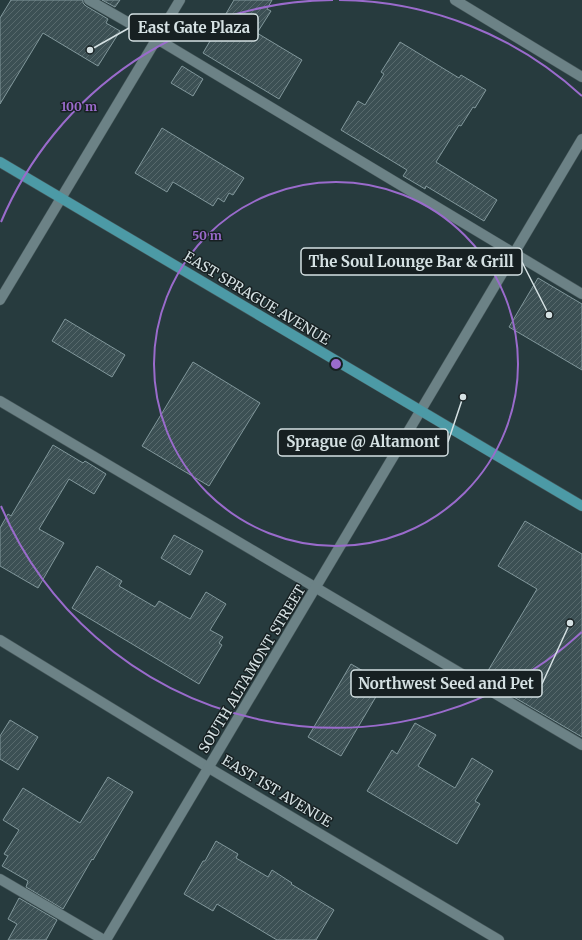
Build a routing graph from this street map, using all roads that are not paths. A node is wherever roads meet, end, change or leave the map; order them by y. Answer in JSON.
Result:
{"nodes":[{"id":1,"x":89,"y":0,"type":"edge"},
{"id":2,"x":180,"y":0,"type":"edge"},
{"id":3,"x":455,"y":0,"type":"edge"},
{"id":4,"x":156,"y":39,"type":"junction"},
{"id":5,"x":582,"y":78,"type":"edge"},
{"id":6,"x":582,"y":138,"type":"edge"},
{"id":7,"x":0,"y":162,"type":"edge"},
{"id":8,"x":61,"y":198,"type":"junction"},
{"id":9,"x":514,"y":254,"type":"junction"},
{"id":10,"x":582,"y":294,"type":"edge"},
{"id":11,"x":0,"y":300,"type":"edge"},
{"id":12,"x":0,"y":401,"type":"edge"},
{"id":13,"x":421,"y":411,"type":"junction"},
{"id":14,"x":582,"y":506,"type":"edge"},
{"id":15,"x":316,"y":588,"type":"junction"},
{"id":16,"x":0,"y":640,"type":"edge"},
{"id":17,"x":582,"y":745,"type":"edge"},
{"id":18,"x":209,"y":768,"type":"junction"},
{"id":19,"x":0,"y":879,"type":"edge"},
{"id":20,"x":105,"y":940,"type":"edge"},
{"id":21,"x":499,"y":940,"type":"edge"}],
"edges":[{"from":1,"to":4,"type":"street"},
{"from":2,"to":4,"type":"street"},
{"from":3,"to":5,"type":"street"},
{"from":4,"to":8,"type":"street"},
{"from":4,"to":9,"type":"street"},
{"from":6,"to":9,"type":"street","name":"SOUTH ALTAMONT STREET"},
{"from":7,"to":8,"type":"main road","name":"EAST SPRAGUE AVENUE"},
{"from":8,"to":11,"type":"street"},
{"from":8,"to":13,"type":"main road","name":"EAST SPRAGUE AVENUE"},
{"from":9,"to":10,"type":"street"},
{"from":9,"to":13,"type":"street","name":"SOUTH ALTAMONT STREET"},
{"from":12,"to":15,"type":"street"},
{"from":13,"to":14,"type":"main road","name":"EAST SPRAGUE AVENUE"},
{"from":13,"to":15,"type":"street","name":"SOUTH ALTAMONT STREET"},
{"from":15,"to":17,"type":"street"},
{"from":15,"to":18,"type":"street","name":"SOUTH ALTAMONT STREET"},
{"from":16,"to":18,"type":"street","name":"EAST 1ST AVENUE"},
{"from":18,"to":20,"type":"street","name":"SOUTH ALTAMONT STREET"},
{"from":18,"to":21,"type":"street","name":"EAST 1ST AVENUE"},
{"from":19,"to":20,"type":"street"}]}
